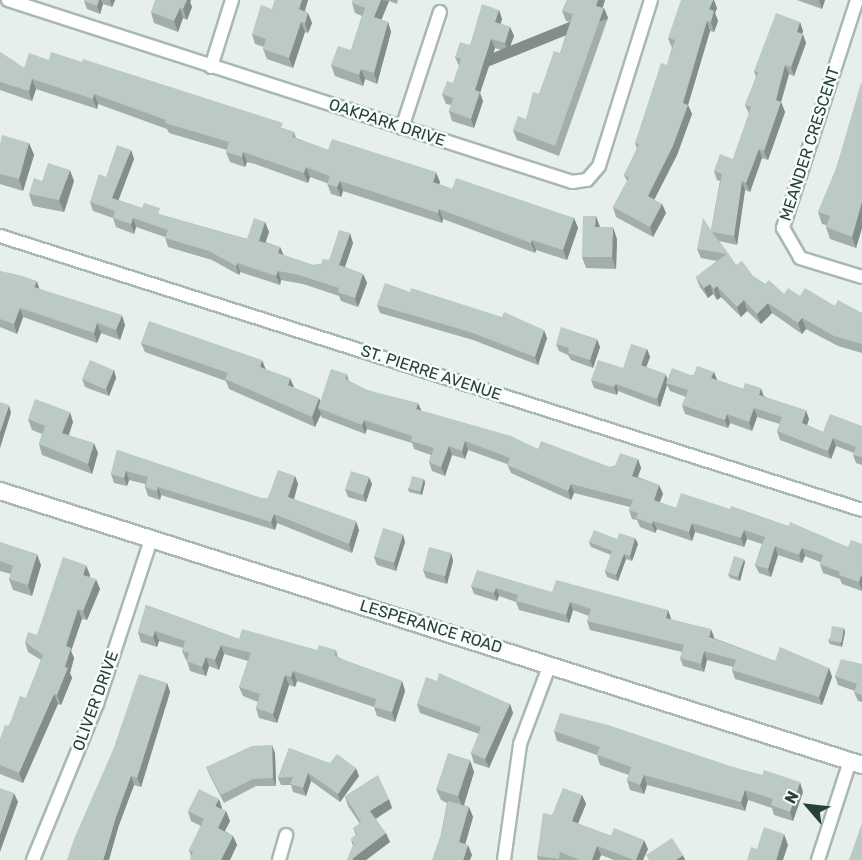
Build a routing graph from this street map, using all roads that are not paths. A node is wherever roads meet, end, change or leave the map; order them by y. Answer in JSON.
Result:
{"nodes":[{"id":1,"x":8,"y":0,"type":"edge"},
{"id":2,"x":232,"y":0,"type":"edge"},
{"id":3,"x":651,"y":0,"type":"edge"},
{"id":4,"x":857,"y":0,"type":"edge"},
{"id":5,"x":440,"y":12,"type":"dead end"},
{"id":6,"x":211,"y":67,"type":"junction"},
{"id":7,"x":402,"y":128,"type":"junction"},
{"id":8,"x":0,"y":236,"type":"edge"},
{"id":9,"x":862,"y":277,"type":"edge"},
{"id":10,"x":0,"y":491,"type":"edge"},
{"id":11,"x":862,"y":510,"type":"edge"},
{"id":12,"x":151,"y":540,"type":"junction"},
{"id":13,"x":550,"y":664,"type":"junction"},
{"id":14,"x":856,"y":763,"type":"edge"},
{"id":15,"x":286,"y":835,"type":"dead end"},
{"id":16,"x":33,"y":860,"type":"edge"},
{"id":17,"x":279,"y":860,"type":"edge"},
{"id":18,"x":504,"y":860,"type":"edge"},
{"id":19,"x":818,"y":860,"type":"edge"}],
"edges":[{"from":1,"to":6,"type":"street","name":"OAKPARK DRIVE"},
{"from":2,"to":6,"type":"street"},
{"from":3,"to":7,"type":"street","name":"OAKPARK DRIVE"},
{"from":4,"to":9,"type":"street","name":"MEANDER CRESCENT"},
{"from":5,"to":7,"type":"street"},
{"from":6,"to":7,"type":"street","name":"OAKPARK DRIVE"},
{"from":8,"to":11,"type":"street","name":"ST. PIERRE AVENUE"},
{"from":10,"to":12,"type":"main road","name":"LESPERANCE ROAD"},
{"from":12,"to":13,"type":"main road","name":"LESPERANCE ROAD"},
{"from":12,"to":16,"type":"street","name":"OLIVER DRIVE"},
{"from":13,"to":14,"type":"main road","name":"LESPERANCE ROAD"},
{"from":13,"to":18,"type":"street"},
{"from":14,"to":19,"type":"street"},
{"from":15,"to":17,"type":"street"}]}
